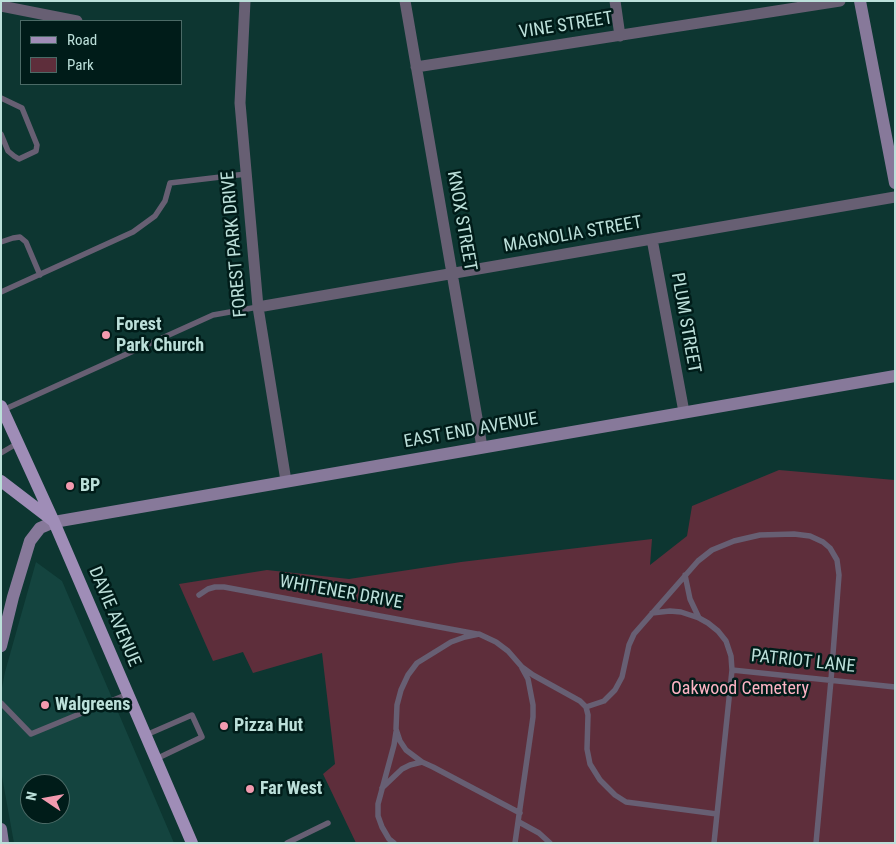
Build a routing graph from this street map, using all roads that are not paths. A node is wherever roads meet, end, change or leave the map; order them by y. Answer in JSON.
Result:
{"nodes":[{"id":1,"x":245,"y":1,"type":"edge"},
{"id":2,"x":405,"y":1,"type":"edge"},
{"id":3,"x":615,"y":1,"type":"edge"},
{"id":4,"x":840,"y":1,"type":"edge"},
{"id":5,"x":860,"y":1,"type":"edge"},
{"id":6,"x":1,"y":6,"type":"edge"},
{"id":7,"x":72,"y":20,"type":"edge"},
{"id":8,"x":620,"y":36,"type":"junction"},
{"id":9,"x":416,"y":68,"type":"junction"},
{"id":10,"x":1,"y":98,"type":"edge"},
{"id":11,"x":1,"y":134,"type":"edge"},
{"id":12,"x":246,"y":174,"type":"junction"},
{"id":13,"x":895,"y":183,"type":"edge"},
{"id":14,"x":895,"y":197,"type":"edge"},
{"id":15,"x":652,"y":239,"type":"junction"},
{"id":16,"x":1,"y":242,"type":"edge"},
{"id":17,"x":452,"y":273,"type":"junction"},
{"id":18,"x":40,"y":275,"type":"junction"},
{"id":19,"x":1,"y":292,"type":"edge"},
{"id":20,"x":258,"y":306,"type":"junction"},
{"id":21,"x":895,"y":376,"type":"edge"},
{"id":22,"x":684,"y":412,"type":"junction"},
{"id":23,"x":4,"y":416,"type":"edge"},
{"id":24,"x":18,"y":443,"type":"junction"},
{"id":25,"x":482,"y":447,"type":"junction"},
{"id":26,"x":1,"y":453,"type":"edge"},
{"id":27,"x":1,"y":481,"type":"edge"},
{"id":28,"x":286,"y":481,"type":"junction"},
{"id":29,"x":54,"y":522,"type":"junction"},
{"id":30,"x":685,"y":575,"type":"junction"},
{"id":31,"x":199,"y":594,"type":"dead end"},
{"id":32,"x":652,"y":613,"type":"junction"},
{"id":33,"x":699,"y":618,"type":"junction"},
{"id":34,"x":479,"y":634,"type":"junction"},
{"id":35,"x":1,"y":646,"type":"edge"},
{"id":36,"x":522,"y":667,"type":"junction"},
{"id":37,"x":732,"y":670,"type":"junction"},
{"id":38,"x":831,"y":680,"type":"junction"},
{"id":39,"x":895,"y":687,"type":"edge"},
{"id":40,"x":128,"y":694,"type":"junction"},
{"id":41,"x":1,"y":703,"type":"edge"},
{"id":42,"x":586,"y":707,"type":"junction"},
{"id":43,"x":396,"y":729,"type":"junction"},
{"id":44,"x":146,"y":735,"type":"junction"},
{"id":45,"x":156,"y":759,"type":"junction"},
{"id":46,"x":422,"y":762,"type":"junction"},
{"id":47,"x":382,"y":788,"type":"junction"},
{"id":48,"x":520,"y":813,"type":"junction"},
{"id":49,"x":717,"y":814,"type":"junction"},
{"id":50,"x":519,"y":822,"type":"junction"},
{"id":51,"x":328,"y":823,"type":"dead end"},
{"id":52,"x":1,"y":829,"type":"edge"},
{"id":53,"x":4,"y":843,"type":"edge"},
{"id":54,"x":192,"y":843,"type":"edge"},
{"id":55,"x":288,"y":843,"type":"edge"},
{"id":56,"x":394,"y":843,"type":"edge"},
{"id":57,"x":516,"y":843,"type":"edge"},
{"id":58,"x":550,"y":843,"type":"edge"},
{"id":59,"x":714,"y":843,"type":"edge"},
{"id":60,"x":816,"y":843,"type":"edge"}],
"edges":[{"from":1,"to":12,"type":"street","name":"FOREST PARK DRIVE"},
{"from":2,"to":9,"type":"street","name":"KNOX STREET"},
{"from":3,"to":8,"type":"street"},
{"from":4,"to":8,"type":"street","name":"VINE STREET"},
{"from":5,"to":13,"type":"street"},
{"from":6,"to":7,"type":"street"},
{"from":8,"to":9,"type":"street","name":"VINE STREET"},
{"from":9,"to":17,"type":"street","name":"KNOX STREET"},
{"from":10,"to":11,"type":"lane"},
{"from":12,"to":18,"type":"lane"},
{"from":12,"to":20,"type":"street","name":"FOREST PARK DRIVE"},
{"from":14,"to":15,"type":"street","name":"MAGNOLIA STREET"},
{"from":15,"to":17,"type":"street","name":"MAGNOLIA STREET"},
{"from":15,"to":22,"type":"street","name":"PLUM STREET"},
{"from":16,"to":18,"type":"lane"},
{"from":17,"to":20,"type":"street","name":"MAGNOLIA STREET"},
{"from":17,"to":25,"type":"street","name":"KNOX STREET"},
{"from":18,"to":19,"type":"lane"},
{"from":20,"to":23,"type":"lane"},
{"from":20,"to":28,"type":"street","name":"FOREST PARK DRIVE"},
{"from":21,"to":22,"type":"street","name":"EAST END AVENUE"},
{"from":22,"to":25,"type":"street","name":"EAST END AVENUE"},
{"from":23,"to":24,"type":"main road","name":"DAVIE AVENUE"},
{"from":24,"to":26,"type":"lane"},
{"from":24,"to":29,"type":"main road","name":"DAVIE AVENUE"},
{"from":25,"to":28,"type":"street","name":"EAST END AVENUE"},
{"from":27,"to":29,"type":"main road"},
{"from":28,"to":29,"type":"street","name":"EAST END AVENUE"},
{"from":29,"to":35,"type":"street"},
{"from":29,"to":40,"type":"main road","name":"DAVIE AVENUE"},
{"from":30,"to":32,"type":"lane"},
{"from":30,"to":33,"type":"lane"},
{"from":30,"to":38,"type":"lane"},
{"from":31,"to":34,"type":"lane","name":"WHITENER DRIVE"},
{"from":32,"to":33,"type":"lane","name":"PATRIOT LANE"},
{"from":32,"to":42,"type":"lane"},
{"from":33,"to":37,"type":"lane","name":"PATRIOT LANE"},
{"from":34,"to":36,"type":"lane","name":"WHITENER DRIVE"},
{"from":34,"to":43,"type":"lane"},
{"from":36,"to":42,"type":"lane"},
{"from":36,"to":48,"type":"lane"},
{"from":37,"to":38,"type":"lane","name":"PATRIOT LANE"},
{"from":37,"to":49,"type":"lane"},
{"from":38,"to":39,"type":"lane","name":"PATRIOT LANE"},
{"from":38,"to":60,"type":"lane"},
{"from":40,"to":41,"type":"lane"},
{"from":40,"to":44,"type":"main road","name":"DAVIE AVENUE"},
{"from":42,"to":49,"type":"lane"},
{"from":43,"to":46,"type":"lane"},
{"from":43,"to":47,"type":"lane"},
{"from":44,"to":45,"type":"main road","name":"DAVIE AVENUE"},
{"from":44,"to":45,"type":"lane"},
{"from":45,"to":54,"type":"main road","name":"DAVIE AVENUE"},
{"from":46,"to":47,"type":"lane"},
{"from":46,"to":48,"type":"lane"},
{"from":47,"to":56,"type":"lane"},
{"from":48,"to":50,"type":"lane"},
{"from":49,"to":59,"type":"lane"},
{"from":50,"to":57,"type":"lane"},
{"from":50,"to":58,"type":"lane"},
{"from":51,"to":55,"type":"lane"},
{"from":52,"to":53,"type":"street"}]}
